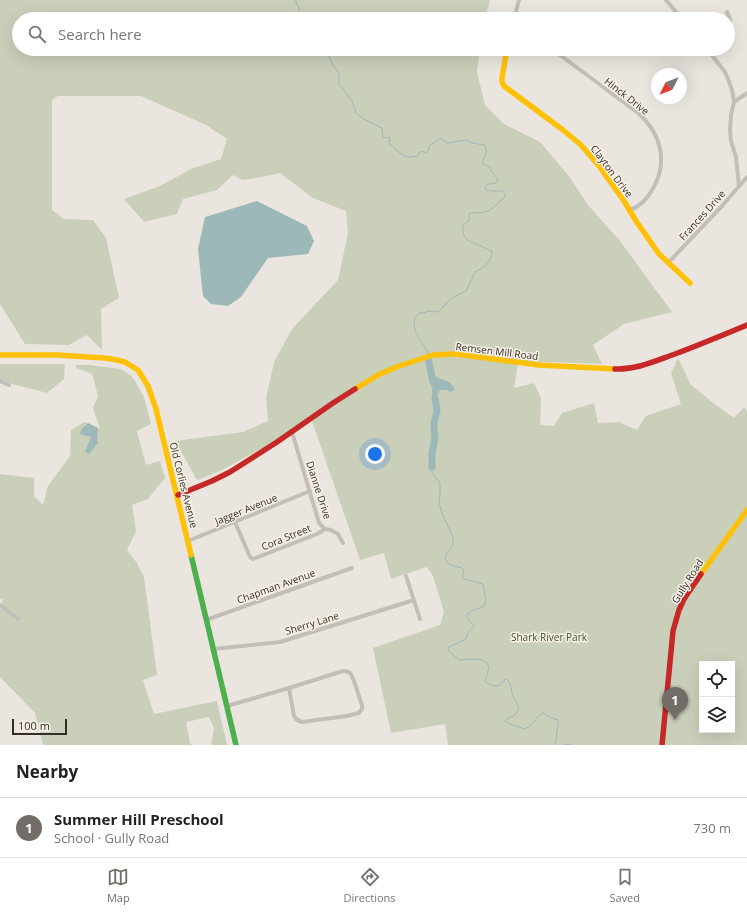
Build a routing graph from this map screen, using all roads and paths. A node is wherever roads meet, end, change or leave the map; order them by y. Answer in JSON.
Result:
{"nodes":[{"id":1,"x":519,"y":0,"type":"edge"},
{"id":2,"x":666,"y":0,"type":"edge"},
{"id":3,"x":516,"y":12,"type":"edge"},
{"id":4,"x":676,"y":12,"type":"edge"},
{"id":5,"x":506,"y":56,"type":"edge"},
{"id":6,"x":561,"y":56,"type":"edge"},
{"id":7,"x":713,"y":56,"type":"edge"},
{"id":8,"x":747,"y":94,"type":"edge"},
{"id":9,"x":734,"y":102,"type":"junction"},
{"id":10,"x":747,"y":177,"type":"edge"},
{"id":11,"x":743,"y":182,"type":"junction"},
{"id":12,"x":747,"y":185,"type":"edge"},
{"id":13,"x":739,"y":186,"type":"junction"},
{"id":14,"x":630,"y":210,"type":"junction"},
{"id":15,"x":668,"y":263,"type":"junction"},
{"id":16,"x":690,"y":283,"type":"dead end"},
{"id":17,"x":747,"y":325,"type":"edge"},
{"id":18,"x":0,"y":355,"type":"edge"},
{"id":19,"x":0,"y":381,"type":"edge"},
{"id":20,"x":9,"y":385,"type":"dead end"},
{"id":21,"x":292,"y":432,"type":"junction"},
{"id":22,"x":310,"y":491,"type":"junction"},
{"id":23,"x":178,"y":495,"type":"junction"},
{"id":24,"x":747,"y":510,"type":"edge"},
{"id":25,"x":235,"y":522,"type":"junction"},
{"id":26,"x":325,"y":529,"type":"junction"},
{"id":27,"x":188,"y":541,"type":"junction"},
{"id":28,"x":343,"y":543,"type":"dead end"},
{"id":29,"x":352,"y":568,"type":"dead end"},
{"id":30,"x":406,"y":576,"type":"dead end"},
{"id":31,"x":414,"y":600,"type":"junction"},
{"id":32,"x":0,"y":605,"type":"edge"},
{"id":33,"x":18,"y":618,"type":"dead end"},
{"id":34,"x":420,"y":619,"type":"dead end"},
{"id":35,"x":206,"y":620,"type":"junction"},
{"id":36,"x":213,"y":649,"type":"junction"},
{"id":37,"x":289,"y":688,"type":"junction"},
{"id":38,"x":227,"y":706,"type":"junction"},
{"id":39,"x":236,"y":745,"type":"edge"},
{"id":40,"x":662,"y":745,"type":"edge"}],
"edges":[{"from":1,"to":3,"type":"street"},
{"from":2,"to":4,"type":"street"},
{"from":5,"to":14,"type":"street","name":"Clayton Drive"},
{"from":6,"to":14,"type":"street","name":"Hinck Drive"},
{"from":7,"to":9,"type":"street"},
{"from":8,"to":9,"type":"street"},
{"from":9,"to":13,"type":"street"},
{"from":10,"to":11,"type":"street","name":"Frances Drive"},
{"from":11,"to":12,"type":"street"},
{"from":11,"to":13,"type":"street","name":"Frances Drive"},
{"from":13,"to":15,"type":"street","name":"Frances Drive"},
{"from":14,"to":15,"type":"street","name":"Clayton Drive"},
{"from":15,"to":16,"type":"street","name":"Clayton Drive"},
{"from":17,"to":21,"type":"street","name":"Remsen Mill Road"},
{"from":18,"to":23,"type":"street","name":"Old Corlies Avenue"},
{"from":19,"to":20,"type":"street"},
{"from":21,"to":22,"type":"street","name":"Dianne Drive"},
{"from":21,"to":23,"type":"street","name":"Remsen Mill Road"},
{"from":22,"to":25,"type":"street","name":"Jagger Avenue"},
{"from":22,"to":26,"type":"street","name":"Dianne Drive"},
{"from":23,"to":27,"type":"street","name":"Old Corlies Avenue"},
{"from":24,"to":40,"type":"street","name":"Gully Road"},
{"from":25,"to":26,"type":"street","name":"Cora Street"},
{"from":25,"to":27,"type":"street","name":"Jagger Avenue"},
{"from":26,"to":28,"type":"street","name":"Dianne Drive"},
{"from":27,"to":35,"type":"street","name":"Old Corlies Avenue"},
{"from":29,"to":35,"type":"street","name":"Chapman Avenue"},
{"from":30,"to":31,"type":"street"},
{"from":31,"to":34,"type":"street"},
{"from":31,"to":36,"type":"street","name":"Sherry Lane"},
{"from":32,"to":33,"type":"street"},
{"from":35,"to":36,"type":"street","name":"Old Corlies Avenue"},
{"from":36,"to":38,"type":"street","name":"Old Corlies Avenue"},
{"from":37,"to":37,"type":"street"},
{"from":37,"to":38,"type":"street"},
{"from":38,"to":39,"type":"street","name":"Old Corlies Avenue"}]}
